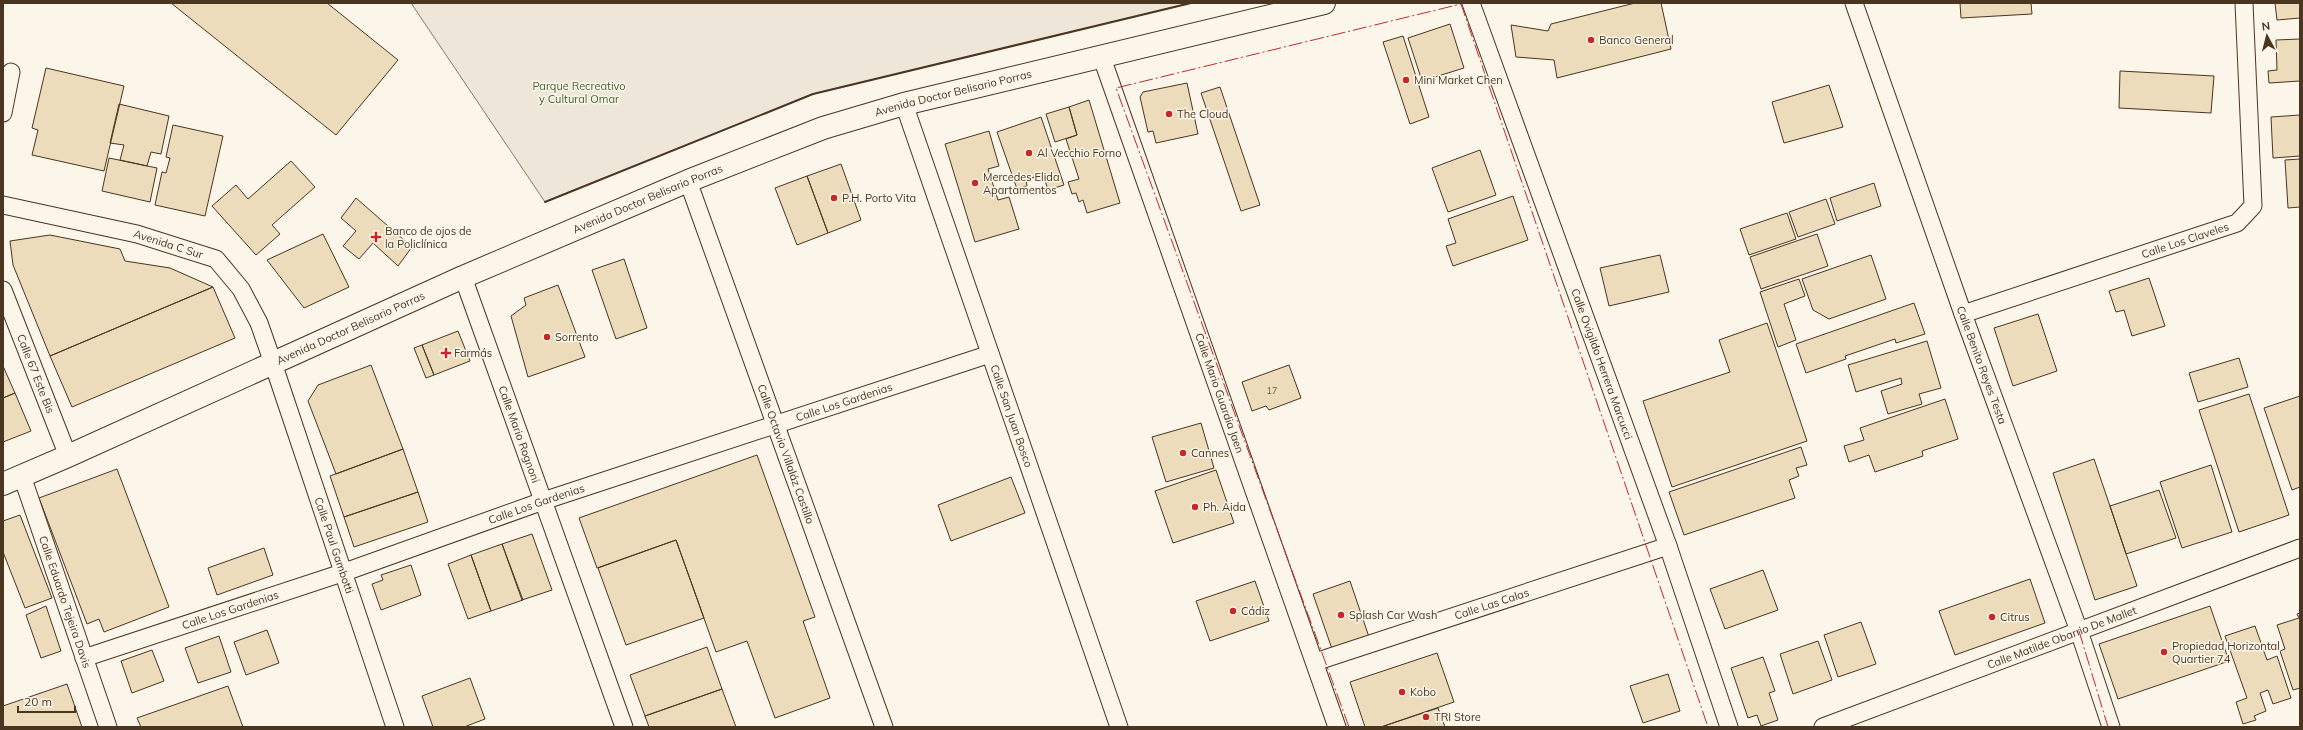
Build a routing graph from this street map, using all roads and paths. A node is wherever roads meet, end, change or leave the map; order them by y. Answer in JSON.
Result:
{"nodes":[{"id":1,"x":1324,"y":3,"type":"edge"},
{"id":2,"x":1471,"y":3,"type":"edge"},
{"id":3,"x":1854,"y":3,"type":"edge"},
{"id":4,"x":2244,"y":3,"type":"edge"},
{"id":5,"x":1102,"y":58,"type":"junction"},
{"id":6,"x":11,"y":72,"type":"dead end"},
{"id":7,"x":904,"y":104,"type":"junction"},
{"id":8,"x":3,"y":113,"type":"edge"},
{"id":9,"x":688,"y":181,"type":"junction"},
{"id":10,"x":3,"y":205,"type":"edge"},
{"id":11,"x":3,"y":216,"type":"edge"},
{"id":12,"x":73,"y":220,"type":"junction"},
{"id":13,"x":463,"y":277,"type":"junction"},
{"id":14,"x":3,"y":290,"type":"edge"},
{"id":15,"x":1963,"y":314,"type":"junction"},
{"id":16,"x":10,"y":329,"type":"edge"},
{"id":17,"x":990,"y":354,"type":"junction"},
{"id":18,"x":273,"y":363,"type":"junction"},
{"id":19,"x":776,"y":423,"type":"junction"},
{"id":20,"x":68,"y":456,"type":"junction"},
{"id":21,"x":12,"y":480,"type":"edge"},
{"id":22,"x":543,"y":500,"type":"junction"},
{"id":23,"x":1668,"y":546,"type":"junction"},
{"id":24,"x":2300,"y":548,"type":"edge"},
{"id":25,"x":342,"y":573,"type":"junction"},
{"id":26,"x":2079,"y":631,"type":"junction"},
{"id":27,"x":84,"y":658,"type":"junction"},
{"id":28,"x":1315,"y":662,"type":"junction"},
{"id":29,"x":108,"y":727,"type":"edge"},
{"id":30,"x":395,"y":727,"type":"edge"},
{"id":31,"x":624,"y":727,"type":"edge"},
{"id":32,"x":884,"y":727,"type":"edge"},
{"id":33,"x":1119,"y":727,"type":"edge"},
{"id":34,"x":1337,"y":727,"type":"edge"},
{"id":35,"x":1729,"y":727,"type":"edge"},
{"id":36,"x":1823,"y":727,"type":"edge"},
{"id":37,"x":2111,"y":727,"type":"edge"}],
"edges":[{"from":1,"to":5,"type":"street","name":"Avenida Doctor Belisario Porras"},
{"from":2,"to":23,"type":"street","name":"Calle Ovigildo Herrera Marcucci"},
{"from":3,"to":15,"type":"street","name":"Calle Benito Reyes Testa"},
{"from":4,"to":15,"type":"street","name":"Calle Los Claveles"},
{"from":5,"to":7,"type":"street","name":"Avenida Doctor Belisario Porras"},
{"from":5,"to":28,"type":"street","name":"Calle Mario Guardia Jaen"},
{"from":6,"to":8,"type":"street"},
{"from":7,"to":9,"type":"street","name":"Avenida Doctor Belisario Porras"},
{"from":7,"to":17,"type":"street","name":"Calle San Juan Bosco"},
{"from":9,"to":13,"type":"street","name":"Avenida Doctor Belisario Porras"},
{"from":9,"to":19,"type":"street","name":"Calle Octavio Villaláz Castillo"},
{"from":10,"to":12,"type":"street","name":"Avenida C Sur"},
{"from":11,"to":12,"type":"street"},
{"from":12,"to":18,"type":"street","name":"Avenida C Sur"},
{"from":13,"to":18,"type":"street","name":"Avenida Doctor Belisario Porras"},
{"from":13,"to":22,"type":"street","name":"Calle Mario Rognoni"},
{"from":14,"to":16,"type":"street","name":"Calle 67 Este Bis"},
{"from":15,"to":26,"type":"street","name":"Calle Benito Reyes Testa"},
{"from":16,"to":20,"type":"street","name":"Calle 67 Este Bis"},
{"from":17,"to":19,"type":"street","name":"Calle Los Gardenias"},
{"from":17,"to":33,"type":"street","name":"Calle San Juan Bosco"},
{"from":18,"to":20,"type":"street","name":"Avenida Doctor Belisario Porras"},
{"from":18,"to":25,"type":"street","name":"Calle Paul Gambotti"},
{"from":19,"to":22,"type":"street","name":"Calle Los Gardenias"},
{"from":19,"to":32,"type":"street","name":"Calle Octavio Villaláz Castillo"},
{"from":20,"to":21,"type":"street","name":"Avenida Doctor Belisario Porras"},
{"from":21,"to":27,"type":"street","name":"Calle Eduardo Tejeira Davis"},
{"from":22,"to":25,"type":"street","name":"Calle Los Gardenias"},
{"from":22,"to":31,"type":"street","name":"Calle Mario Rognoni"},
{"from":23,"to":28,"type":"street","name":"Calle Las Calas"},
{"from":23,"to":35,"type":"street","name":"Calle Ovigildo Herrera Marcucci"},
{"from":24,"to":26,"type":"street","name":"Calle Matilde Obarrio De Mallet"},
{"from":25,"to":27,"type":"street","name":"Calle Los Gardenias"},
{"from":25,"to":30,"type":"street","name":"Calle Paul Gambotti"},
{"from":26,"to":36,"type":"street","name":"Calle Matilde Obarrio De Mallet"},
{"from":26,"to":37,"type":"street","name":"Calle Benito Reyes Testa"},
{"from":27,"to":29,"type":"street","name":"Calle Eduardo Tejeira Davis"},
{"from":28,"to":34,"type":"street","name":"Calle Mario Guardia Jaen"}]}
